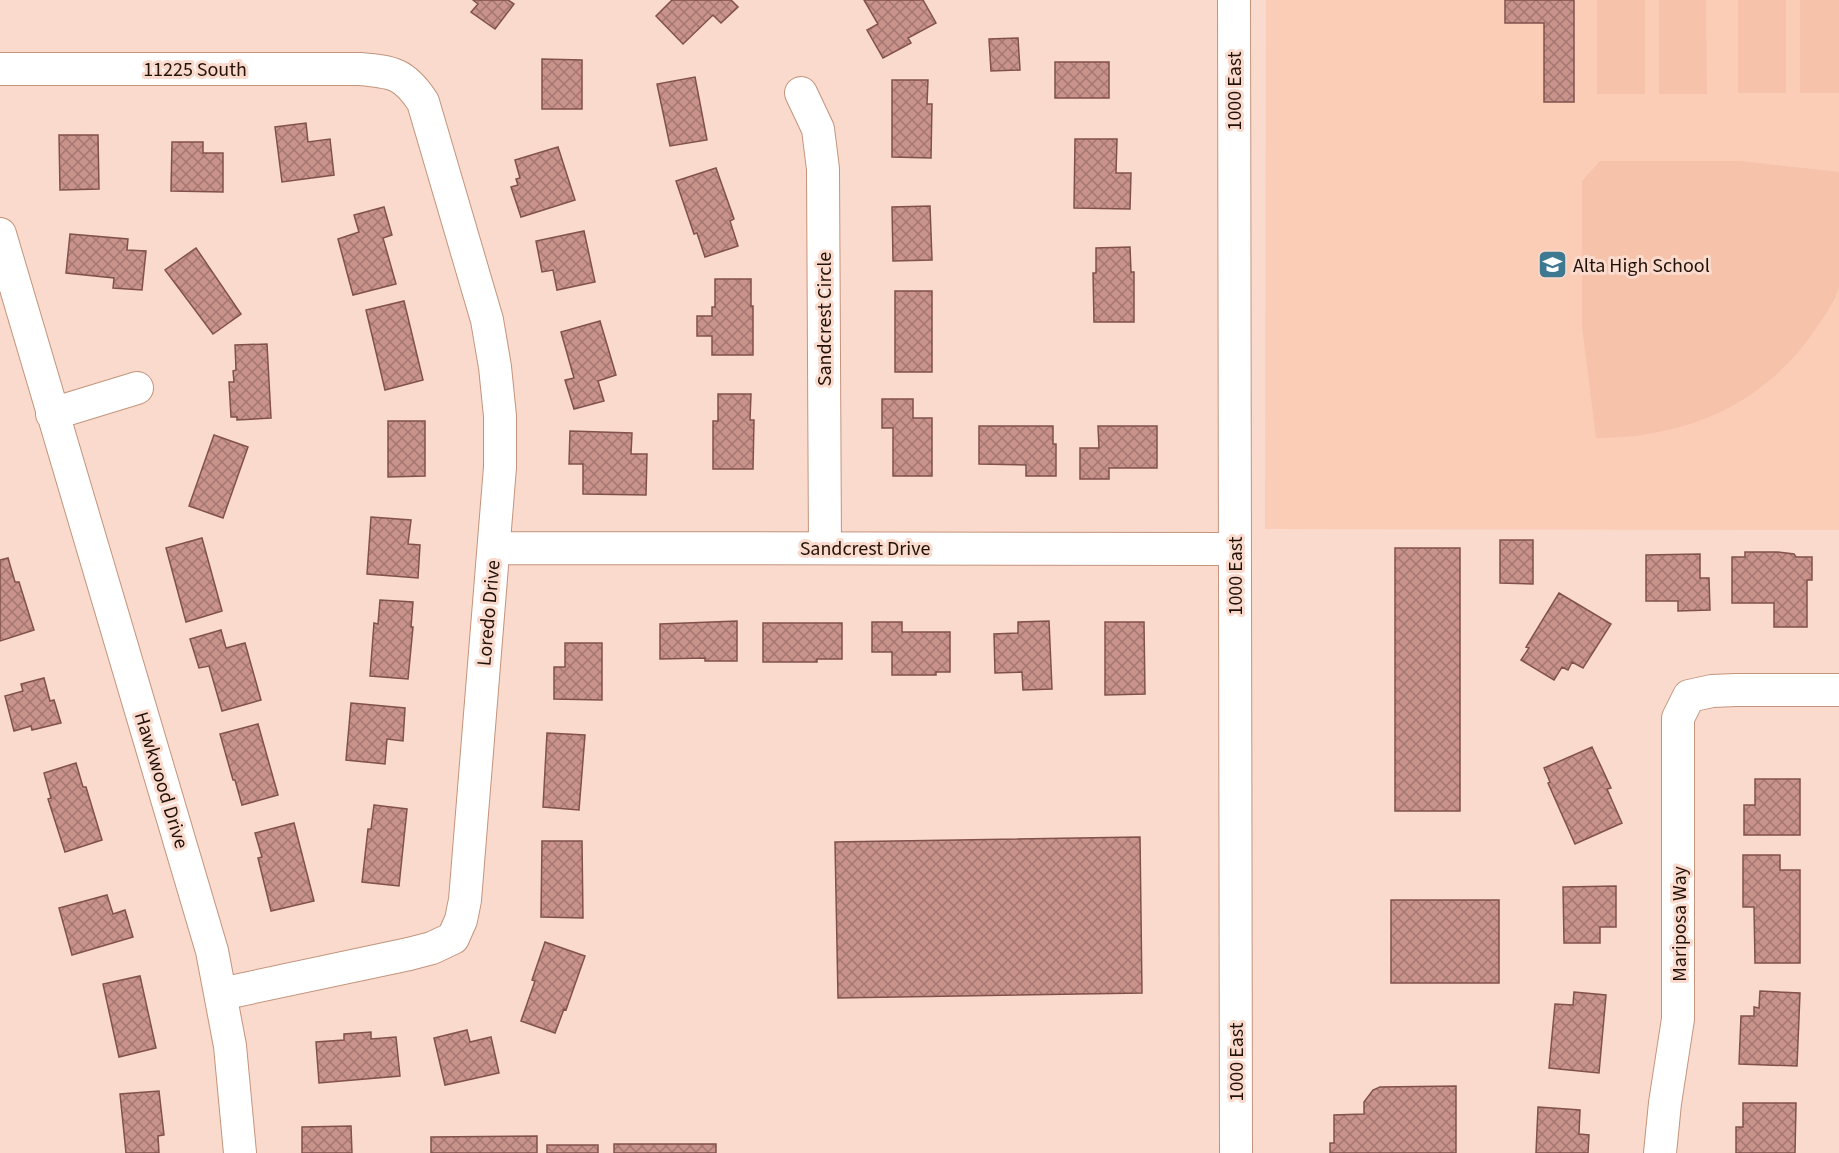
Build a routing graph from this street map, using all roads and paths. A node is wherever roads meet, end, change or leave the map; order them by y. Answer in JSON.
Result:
{"nodes":[{"id":1,"x":1234,"y":0,"type":"edge"},
{"id":2,"x":0,"y":69,"type":"edge"},
{"id":3,"x":390,"y":72,"type":"joint"},
{"id":4,"x":801,"y":93,"type":"dead end"},
{"id":5,"x":0,"y":234,"type":"edge"},
{"id":6,"x":137,"y":388,"type":"dead end"},
{"id":7,"x":52,"y":414,"type":"junction"},
{"id":8,"x":494,"y":548,"type":"junction"},
{"id":9,"x":825,"y":548,"type":"junction"},
{"id":10,"x":1235,"y":549,"type":"junction"},
{"id":11,"x":1839,"y":690,"type":"edge"},
{"id":12,"x":221,"y":994,"type":"junction"},
{"id":13,"x":240,"y":1153,"type":"edge"},
{"id":14,"x":1236,"y":1153,"type":"edge"},
{"id":15,"x":1660,"y":1153,"type":"edge"}],
"edges":[{"from":1,"to":10,"type":"street","name":"1000 East"},
{"from":2,"to":3,"type":"street","name":"11225 South"},
{"from":3,"to":8,"type":"street","name":"Loredo Drive"},
{"from":4,"to":9,"type":"street","name":"Sandcrest Circle"},
{"from":5,"to":7,"type":"street","name":"Hawkwood Drive"},
{"from":6,"to":7,"type":"street"},
{"from":7,"to":12,"type":"street","name":"Hawkwood Drive"},
{"from":8,"to":9,"type":"street","name":"Sandcrest Drive"},
{"from":8,"to":12,"type":"street","name":"Loredo Drive"},
{"from":9,"to":10,"type":"street","name":"Sandcrest Drive"},
{"from":10,"to":14,"type":"street","name":"1000 East"},
{"from":11,"to":15,"type":"street","name":"Mariposa Way"},
{"from":12,"to":13,"type":"street","name":"Hawkwood Drive"}]}
